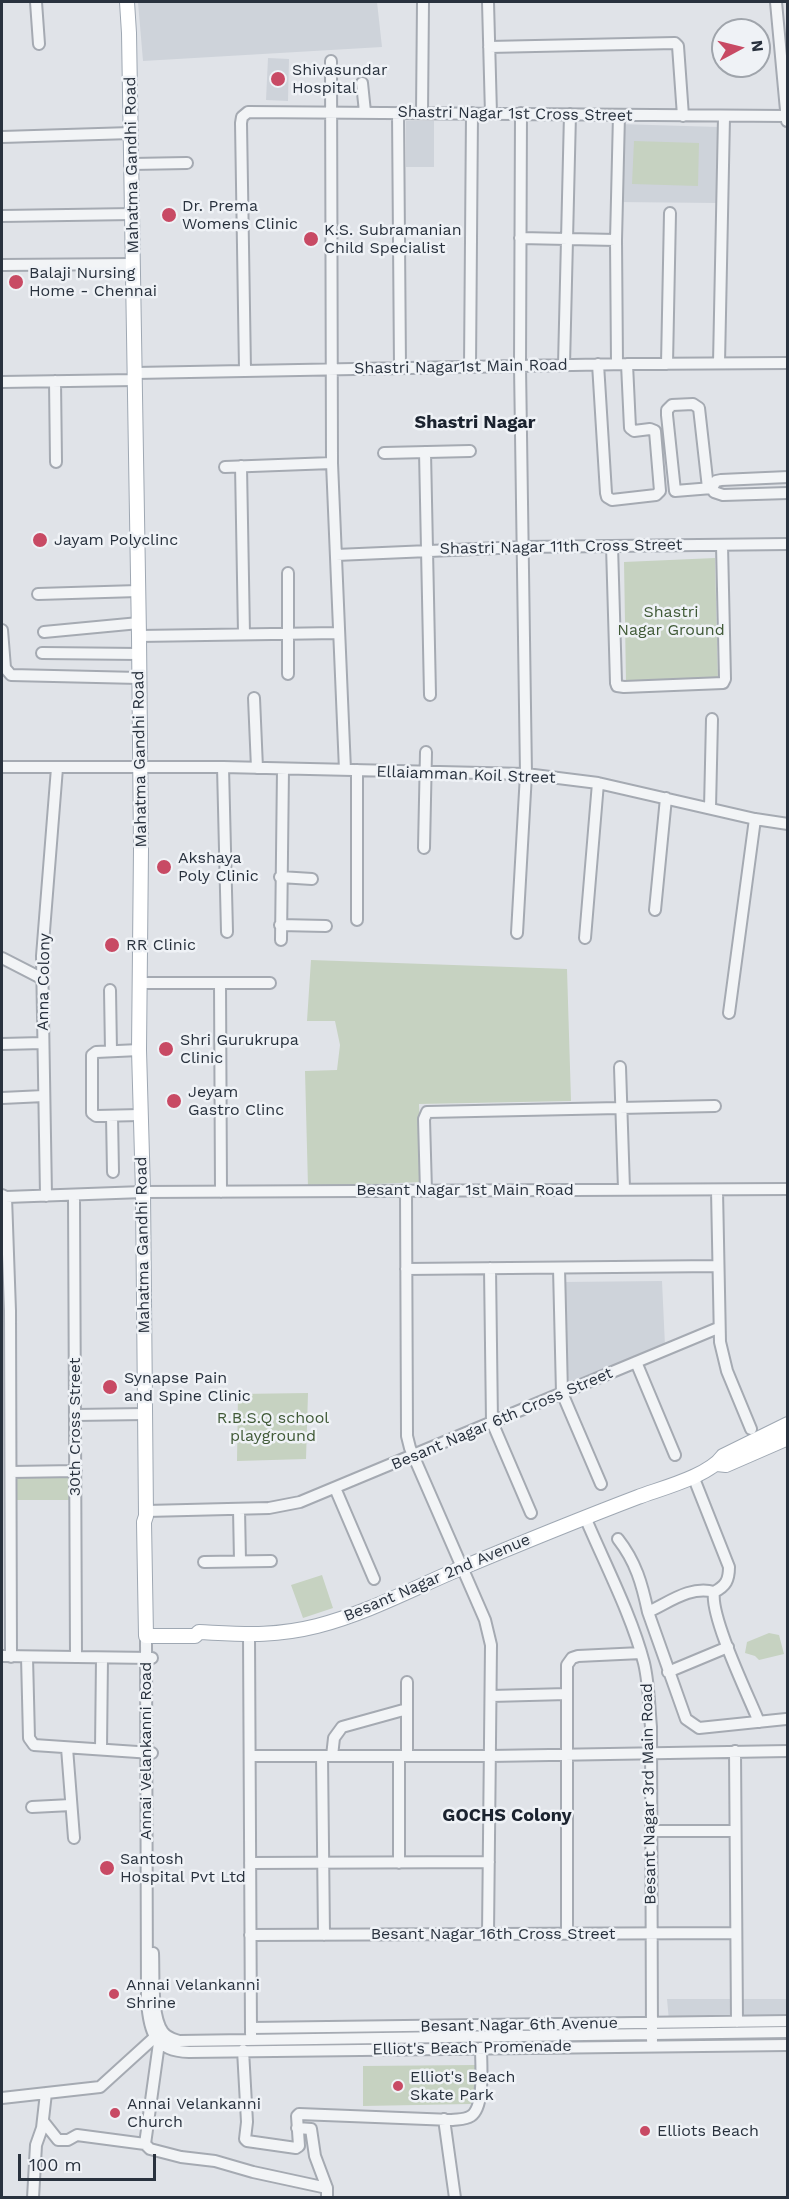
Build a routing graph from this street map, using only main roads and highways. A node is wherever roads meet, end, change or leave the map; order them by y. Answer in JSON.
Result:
{"nodes":[{"id":1,"x":127,"y":2,"type":"edge"},
{"id":2,"x":788,"y":1424,"type":"edge"},
{"id":3,"x":788,"y":1438,"type":"edge"},
{"id":4,"x":717,"y":1464,"type":"junction"},
{"id":5,"x":149,"y":1632,"type":"joint"}],
"edges":[{"from":1,"to":5,"type":"main road","name":"Mahatma Gandhi Road"},
{"from":2,"to":4,"type":"main road"},
{"from":3,"to":4,"type":"main road"},
{"from":4,"to":5,"type":"main road","name":"Besant Nagar 2nd Avenue"}]}
